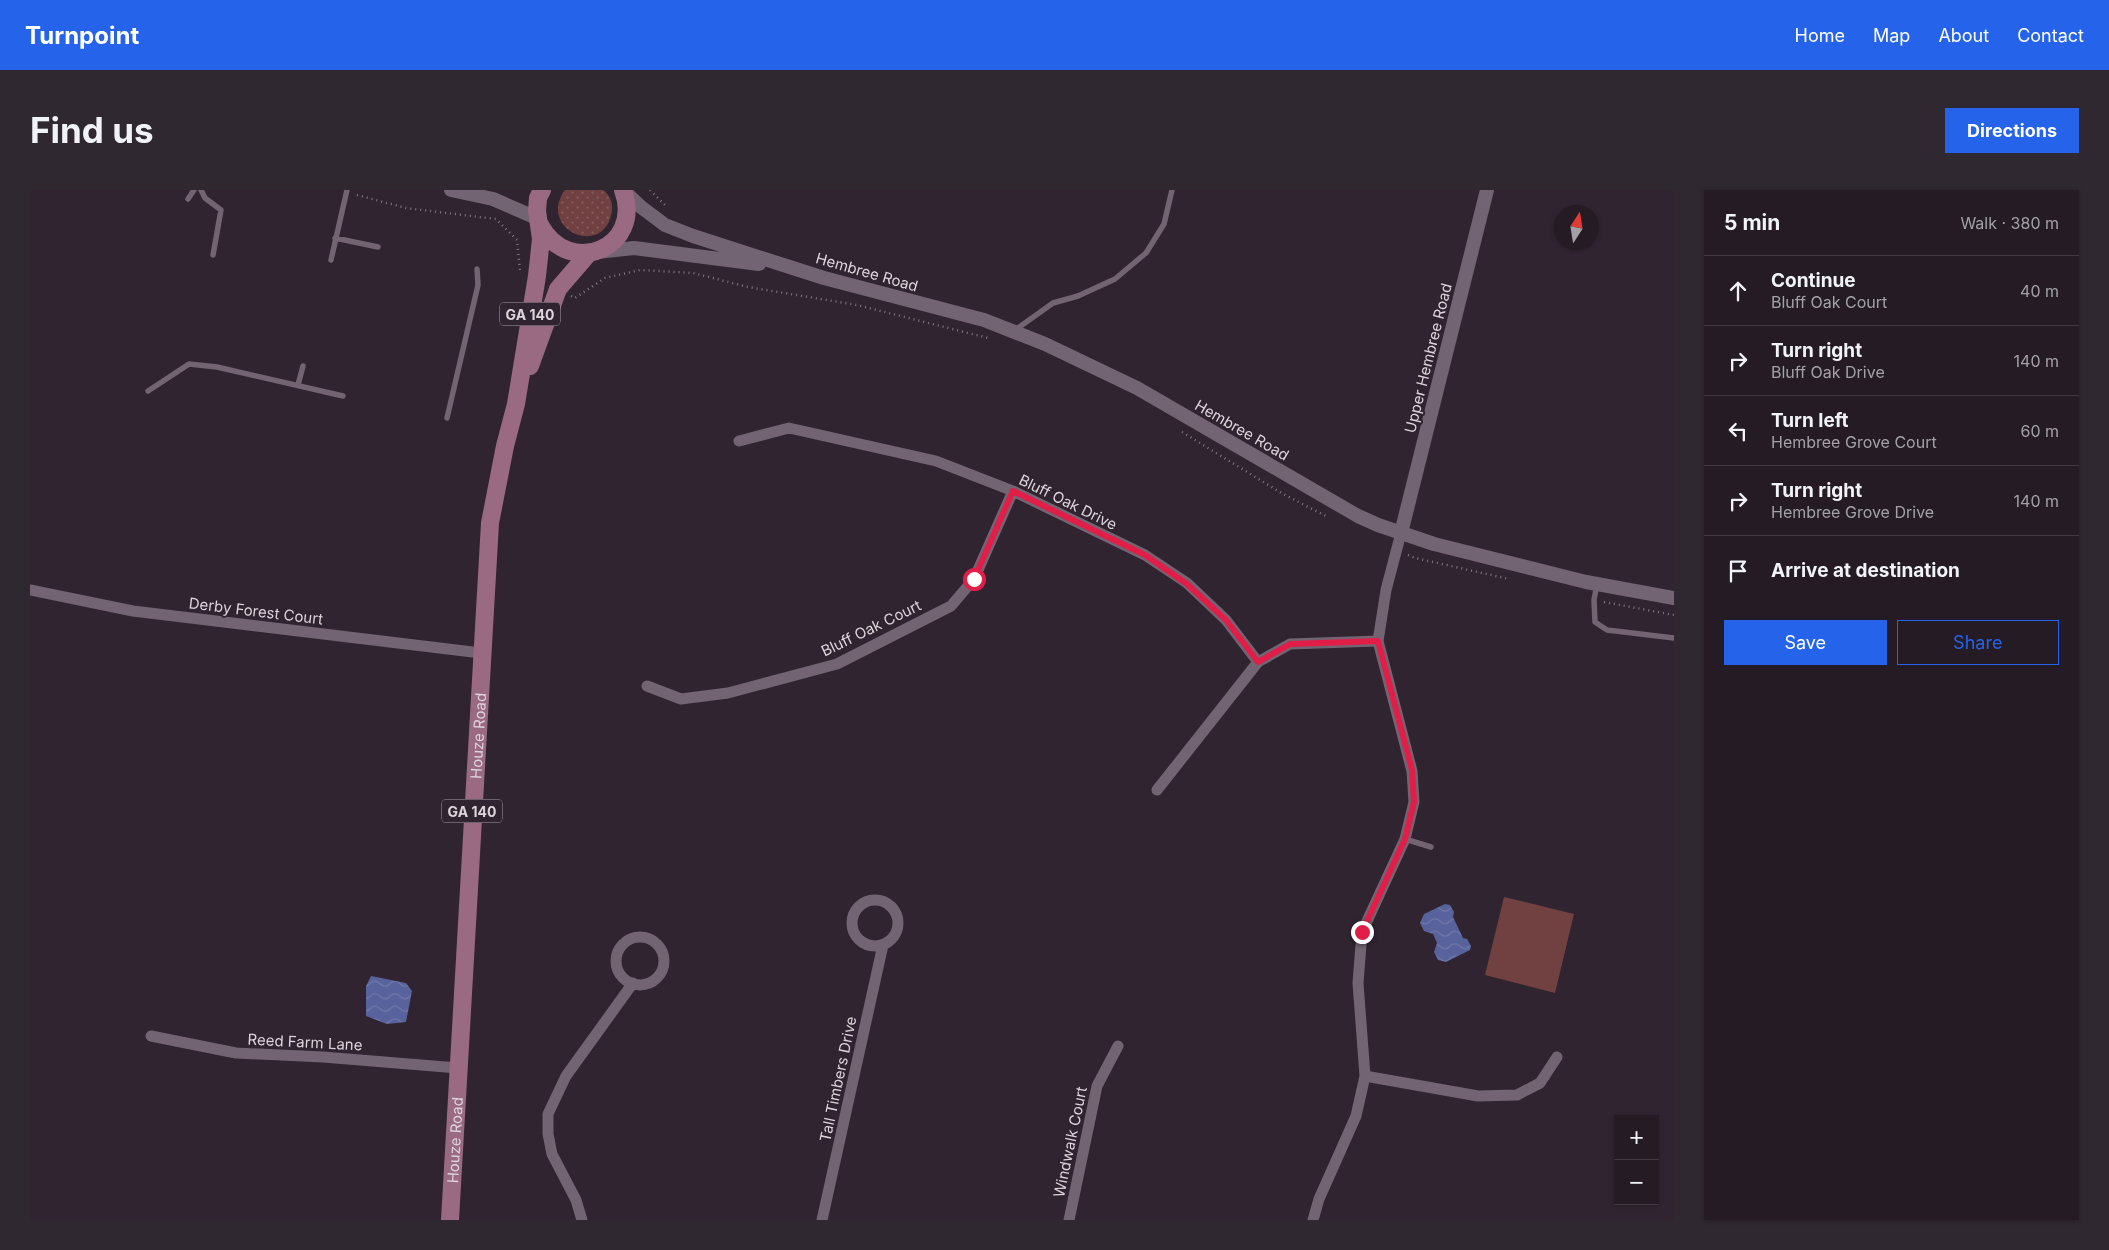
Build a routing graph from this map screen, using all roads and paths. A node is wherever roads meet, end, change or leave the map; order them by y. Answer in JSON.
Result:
{"nodes":[{"id":1,"x":194,"y":190,"type":"edge"},
{"id":2,"x":201,"y":190,"type":"edge"},
{"id":3,"x":451,"y":190,"type":"edge"},
{"id":4,"x":542,"y":190,"type":"edge"},
{"id":5,"x":623,"y":190,"type":"edge"},
{"id":6,"x":1172,"y":190,"type":"edge"},
{"id":7,"x":1487,"y":190,"type":"edge"},
{"id":8,"x":347,"y":191,"type":"edge"},
{"id":9,"x":188,"y":199,"type":"dead end"},
{"id":10,"x":539,"y":222,"type":"junction"},
{"id":11,"x":335,"y":238,"type":"junction"},
{"id":12,"x":378,"y":247,"type":"dead end"},
{"id":13,"x":593,"y":253,"type":"junction"},
{"id":14,"x":213,"y":255,"type":"dead end"},
{"id":15,"x":330,"y":260,"type":"dead end"},
{"id":16,"x":477,"y":269,"type":"dead end"},
{"id":17,"x":799,"y":270,"type":"junction"},
{"id":18,"x":558,"y":289,"type":"junction"},
{"id":19,"x":534,"y":291,"type":"junction"},
{"id":20,"x":1013,"y":331,"type":"junction"},
{"id":21,"x":991,"y":339,"type":"dead end"},
{"id":22,"x":303,"y":366,"type":"dead end"},
{"id":23,"x":298,"y":385,"type":"junction"},
{"id":24,"x":148,"y":391,"type":"dead end"},
{"id":25,"x":343,"y":396,"type":"dead end"},
{"id":26,"x":516,"y":404,"type":"junction"},
{"id":27,"x":447,"y":418,"type":"dead end"},
{"id":28,"x":1177,"y":430,"type":"dead end"},
{"id":29,"x":739,"y":441,"type":"dead end"},
{"id":30,"x":1013,"y":491,"type":"junction"},
{"id":31,"x":1327,"y":516,"type":"dead end"},
{"id":32,"x":1401,"y":534,"type":"junction"},
{"id":33,"x":1397,"y":550,"type":"junction"},
{"id":34,"x":1511,"y":579,"type":"dead end"},
{"id":35,"x":1597,"y":584,"type":"junction"},
{"id":36,"x":30,"y":590,"type":"edge"},
{"id":37,"x":1674,"y":598,"type":"edge"},
{"id":38,"x":1594,"y":600,"type":"junction"},
{"id":39,"x":1674,"y":615,"type":"edge"},
{"id":40,"x":1674,"y":638,"type":"edge"},
{"id":41,"x":1378,"y":641,"type":"junction"},
{"id":42,"x":481,"y":653,"type":"junction"},
{"id":43,"x":1258,"y":662,"type":"junction"},
{"id":44,"x":647,"y":686,"type":"dead end"},
{"id":45,"x":1157,"y":790,"type":"dead end"},
{"id":46,"x":1405,"y":839,"type":"junction"},
{"id":47,"x":1431,"y":847,"type":"dead end"},
{"id":48,"x":883,"y":945,"type":"junction"},
{"id":49,"x":633,"y":983,"type":"junction"},
{"id":50,"x":150,"y":1036,"type":"dead end"},
{"id":51,"x":1118,"y":1046,"type":"dead end"},
{"id":52,"x":1557,"y":1057,"type":"dead end"},
{"id":53,"x":458,"y":1068,"type":"junction"},
{"id":54,"x":1365,"y":1076,"type":"junction"},
{"id":55,"x":450,"y":1220,"type":"edge"},
{"id":56,"x":582,"y":1220,"type":"edge"},
{"id":57,"x":822,"y":1220,"type":"edge"},
{"id":58,"x":1069,"y":1220,"type":"edge"},
{"id":59,"x":1313,"y":1220,"type":"edge"}],
"edges":[{"from":1,"to":9,"type":"lane"},
{"from":2,"to":14,"type":"lane"},
{"from":3,"to":10,"type":"street"},
{"from":4,"to":10,"type":"main road","name":"Houze Road","number":"GA 140"},
{"from":5,"to":13,"type":"main road","name":"Houze Road","number":"GA 140"},
{"from":5,"to":17,"type":"street","name":"Hembree Road"},
{"from":6,"to":20,"type":"lane"},
{"from":7,"to":32,"type":"street","name":"Upper Hembree Road"},
{"from":8,"to":11,"type":"lane"},
{"from":8,"to":19,"type":"path"},
{"from":10,"to":13,"type":"main road"},
{"from":10,"to":19,"type":"main road","name":"Houze Road","number":"GA 140"},
{"from":11,"to":12,"type":"lane"},
{"from":11,"to":15,"type":"lane"},
{"from":13,"to":17,"type":"street","name":"Hembree Road"},
{"from":13,"to":18,"type":"main road","name":"Houze Road","number":"GA 140"},
{"from":16,"to":27,"type":"lane"},
{"from":17,"to":20,"type":"street","name":"Hembree Road"},
{"from":18,"to":21,"type":"path"},
{"from":18,"to":26,"type":"main road","name":"Houze Road","number":"GA 140"},
{"from":19,"to":26,"type":"main road","name":"Houze Road","number":"GA 140"},
{"from":20,"to":32,"type":"street","name":"Hembree Road"},
{"from":22,"to":23,"type":"lane"},
{"from":23,"to":24,"type":"lane"},
{"from":23,"to":25,"type":"lane"},
{"from":26,"to":42,"type":"main road","name":"Houze Road","number":"GA 140"},
{"from":28,"to":31,"type":"path"},
{"from":29,"to":30,"type":"street","name":"Bluff Oak Drive"},
{"from":30,"to":43,"type":"street","name":"Bluff Oak Drive"},
{"from":30,"to":44,"type":"street","name":"Bluff Oak Court"},
{"from":32,"to":33,"type":"street"},
{"from":32,"to":35,"type":"street","name":"Hembree Road"},
{"from":33,"to":34,"type":"path"},
{"from":33,"to":41,"type":"street"},
{"from":35,"to":37,"type":"street","name":"Hembree Road"},
{"from":35,"to":38,"type":"lane"},
{"from":36,"to":42,"type":"street","name":"Derby Forest Court"},
{"from":38,"to":39,"type":"path"},
{"from":38,"to":40,"type":"lane"},
{"from":41,"to":43,"type":"street"},
{"from":41,"to":46,"type":"street"},
{"from":42,"to":53,"type":"main road","name":"Houze Road","number":"GA 140"},
{"from":43,"to":45,"type":"street"},
{"from":46,"to":47,"type":"lane"},
{"from":46,"to":54,"type":"street"},
{"from":48,"to":48,"type":"street"},
{"from":48,"to":57,"type":"street","name":"Tall Timbers Drive"},
{"from":49,"to":49,"type":"street"},
{"from":49,"to":56,"type":"street"},
{"from":50,"to":53,"type":"street","name":"Reed Farm Lane"},
{"from":51,"to":58,"type":"street","name":"Windwalk Court"},
{"from":52,"to":54,"type":"street"},
{"from":53,"to":55,"type":"main road","name":"Houze Road","number":"GA 140"},
{"from":54,"to":59,"type":"street"}]}
